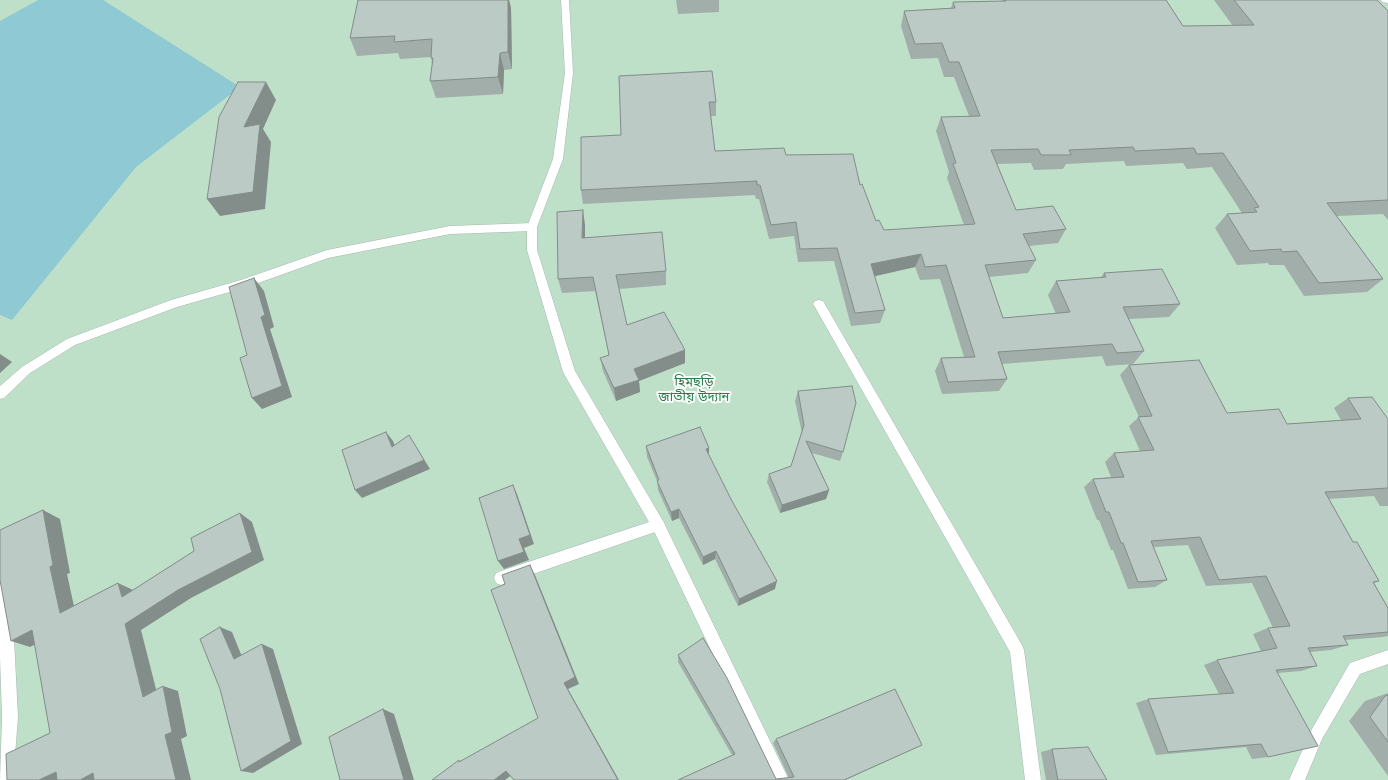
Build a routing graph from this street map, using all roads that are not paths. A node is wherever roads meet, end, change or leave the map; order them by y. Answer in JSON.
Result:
{"nodes":[{"id":1,"x":566,"y":0,"type":"edge"},
{"id":2,"x":1385,"y":0,"type":"edge"},
{"id":3,"x":1388,"y":1,"type":"edge"},
{"id":4,"x":532,"y":227,"type":"junction"},
{"id":5,"x":819,"y":304,"type":"dead end"},
{"id":6,"x":0,"y":394,"type":"edge"},
{"id":7,"x":658,"y":525,"type":"junction"},
{"id":8,"x":0,"y":561,"type":"edge"},
{"id":9,"x":501,"y":578,"type":"edge"},
{"id":10,"x":1388,"y":657,"type":"edge"},
{"id":11,"x":4,"y":780,"type":"edge"},
{"id":12,"x":781,"y":780,"type":"edge"},
{"id":13,"x":1033,"y":780,"type":"edge"},
{"id":14,"x":1297,"y":780,"type":"edge"}],
"edges":[{"from":1,"to":4,"type":"street"},
{"from":2,"to":3,"type":"street"},
{"from":4,"to":6,"type":"street"},
{"from":4,"to":7,"type":"street"},
{"from":5,"to":13,"type":"street"},
{"from":7,"to":9,"type":"street"},
{"from":7,"to":12,"type":"street"},
{"from":8,"to":11,"type":"street"},
{"from":10,"to":14,"type":"street"}]}
